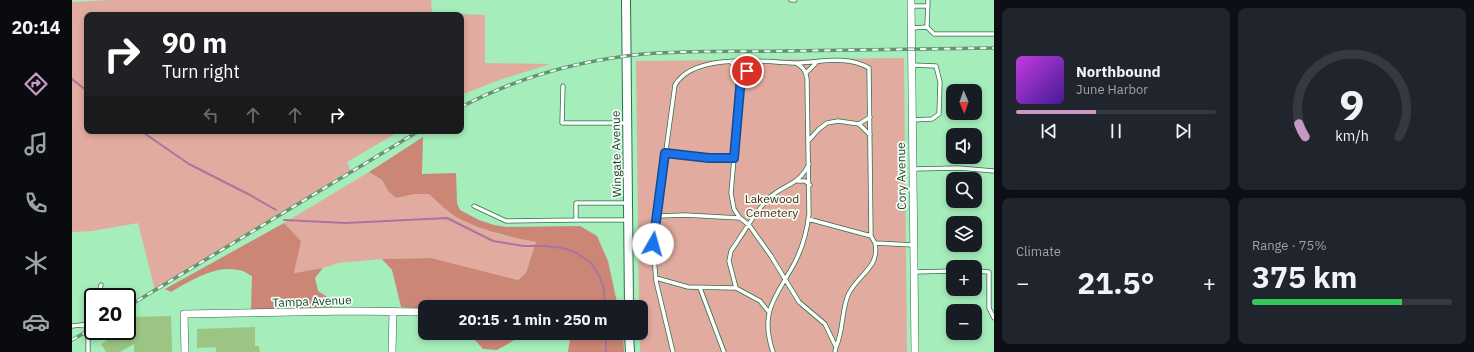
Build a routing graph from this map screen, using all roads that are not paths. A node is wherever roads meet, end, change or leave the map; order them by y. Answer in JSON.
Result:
{"nodes":[{"id":1,"x":626,"y":0,"type":"edge"},
{"id":2,"x":791,"y":0,"type":"edge"},
{"id":3,"x":795,"y":0,"type":"edge"},
{"id":4,"x":928,"y":0,"type":"edge"},
{"id":5,"x":911,"y":3,"type":"edge"},
{"id":6,"x":928,"y":6,"type":"junction"},
{"id":7,"x":927,"y":27,"type":"junction"},
{"id":8,"x":911,"y":28,"type":"junction"},
{"id":9,"x":994,"y":34,"type":"edge"},
{"id":10,"x":731,"y":62,"type":"junction"},
{"id":11,"x":754,"y":62,"type":"junction"},
{"id":12,"x":816,"y":62,"type":"junction"},
{"id":13,"x":796,"y":63,"type":"junction"},
{"id":14,"x":911,"y":65,"type":"junction"},
{"id":15,"x":806,"y":73,"type":"junction"},
{"id":16,"x":741,"y":77,"type":"junction"},
{"id":17,"x":563,"y":86,"type":"dead end"},
{"id":18,"x":870,"y":117,"type":"junction"},
{"id":19,"x":911,"y":120,"type":"junction"},
{"id":20,"x":627,"y":123,"type":"junction"},
{"id":21,"x":859,"y":124,"type":"junction"},
{"id":22,"x":870,"y":135,"type":"junction"},
{"id":23,"x":809,"y":140,"type":"junction"},
{"id":24,"x":665,"y":153,"type":"junction"},
{"id":25,"x":734,"y":158,"type":"junction"},
{"id":26,"x":809,"y":162,"type":"junction"},
{"id":27,"x":912,"y":169,"type":"junction"},
{"id":28,"x":994,"y":171,"type":"edge"},
{"id":29,"x":796,"y":181,"type":"junction"},
{"id":30,"x":810,"y":185,"type":"junction"},
{"id":31,"x":628,"y":203,"type":"junction"},
{"id":32,"x":474,"y":206,"type":"dead end"},
{"id":33,"x":657,"y":216,"type":"junction"},
{"id":34,"x":740,"y":218,"type":"junction"},
{"id":35,"x":808,"y":219,"type":"junction"},
{"id":36,"x":576,"y":220,"type":"junction"},
{"id":37,"x":628,"y":220,"type":"junction"},
{"id":38,"x":749,"y":225,"type":"junction"},
{"id":39,"x":871,"y":236,"type":"junction"},
{"id":40,"x":875,"y":243,"type":"junction"},
{"id":41,"x":913,"y":245,"type":"junction"},
{"id":42,"x":946,"y":271,"type":"edge"},
{"id":43,"x":913,"y":272,"type":"junction"},
{"id":44,"x":982,"y":272,"type":"edge"},
{"id":45,"x":656,"y":278,"type":"junction"},
{"id":46,"x":785,"y":279,"type":"junction"},
{"id":47,"x":101,"y":285,"type":"dead end"},
{"id":48,"x":100,"y":288,"type":"edge"},
{"id":49,"x":700,"y":288,"type":"junction"},
{"id":50,"x":736,"y":288,"type":"junction"},
{"id":51,"x":629,"y":300,"type":"edge"},
{"id":52,"x":393,"y":311,"type":"junction"},
{"id":53,"x":768,"y":311,"type":"junction"},
{"id":54,"x":418,"y":312,"type":"edge"},
{"id":55,"x":994,"y":318,"type":"edge"},
{"id":56,"x":84,"y":325,"type":"edge"},
{"id":57,"x":72,"y":326,"type":"edge"},
{"id":58,"x":88,"y":340,"type":"edge"},
{"id":59,"x":630,"y":340,"type":"edge"},
{"id":60,"x":836,"y":347,"type":"junction"},
{"id":61,"x":88,"y":352,"type":"edge"},
{"id":62,"x":185,"y":352,"type":"edge"},
{"id":63,"x":392,"y":352,"type":"edge"},
{"id":64,"x":630,"y":352,"type":"edge"},
{"id":65,"x":673,"y":352,"type":"edge"},
{"id":66,"x":724,"y":352,"type":"edge"},
{"id":67,"x":772,"y":352,"type":"edge"},
{"id":68,"x":835,"y":352,"type":"edge"},
{"id":69,"x":915,"y":352,"type":"edge"}],
"edges":[{"from":1,"to":20,"type":"street","name":"Wingate Avenue"},
{"from":2,"to":3,"type":"lane"},
{"from":4,"to":6,"type":"lane"},
{"from":5,"to":6,"type":"lane"},
{"from":5,"to":8,"type":"street","name":"Cory Avenue"},
{"from":6,"to":7,"type":"lane"},
{"from":7,"to":8,"type":"lane"},
{"from":7,"to":9,"type":"lane"},
{"from":8,"to":14,"type":"street","name":"Cory Avenue"},
{"from":10,"to":11,"type":"lane"},
{"from":10,"to":16,"type":"lane"},
{"from":10,"to":24,"type":"lane"},
{"from":11,"to":13,"type":"lane"},
{"from":11,"to":16,"type":"lane"},
{"from":12,"to":13,"type":"lane"},
{"from":12,"to":15,"type":"lane"},
{"from":12,"to":18,"type":"lane"},
{"from":13,"to":15,"type":"lane"},
{"from":14,"to":19,"type":"street","name":"Cory Avenue"},
{"from":14,"to":19,"type":"lane"},
{"from":15,"to":23,"type":"lane"},
{"from":16,"to":25,"type":"lane"},
{"from":17,"to":20,"type":"lane"},
{"from":18,"to":21,"type":"lane"},
{"from":18,"to":22,"type":"lane"},
{"from":19,"to":27,"type":"street","name":"Cory Avenue"},
{"from":20,"to":31,"type":"street","name":"Wingate Avenue"},
{"from":21,"to":22,"type":"lane"},
{"from":21,"to":23,"type":"lane"},
{"from":22,"to":39,"type":"lane"},
{"from":23,"to":26,"type":"lane"},
{"from":24,"to":25,"type":"lane"},
{"from":24,"to":33,"type":"lane"},
{"from":25,"to":34,"type":"lane"},
{"from":26,"to":29,"type":"lane"},
{"from":26,"to":30,"type":"lane"},
{"from":27,"to":28,"type":"lane"},
{"from":27,"to":41,"type":"street","name":"Cory Avenue"},
{"from":29,"to":30,"type":"lane"},
{"from":29,"to":38,"type":"lane"},
{"from":30,"to":35,"type":"lane"},
{"from":31,"to":36,"type":"lane"},
{"from":31,"to":37,"type":"street","name":"Wingate Avenue"},
{"from":32,"to":36,"type":"lane"},
{"from":33,"to":34,"type":"lane"},
{"from":33,"to":45,"type":"lane"},
{"from":34,"to":38,"type":"lane"},
{"from":35,"to":39,"type":"lane"},
{"from":35,"to":46,"type":"lane"},
{"from":36,"to":37,"type":"lane"},
{"from":37,"to":51,"type":"street","name":"Wingate Avenue"},
{"from":38,"to":46,"type":"lane"},
{"from":38,"to":50,"type":"lane"},
{"from":39,"to":40,"type":"lane"},
{"from":40,"to":41,"type":"lane"},
{"from":40,"to":60,"type":"lane"},
{"from":41,"to":43,"type":"street","name":"Cory Avenue"},
{"from":42,"to":43,"type":"lane"},
{"from":43,"to":69,"type":"street","name":"Cory Avenue"},
{"from":44,"to":55,"type":"lane"},
{"from":45,"to":49,"type":"lane"},
{"from":45,"to":65,"type":"lane"},
{"from":46,"to":53,"type":"lane"},
{"from":46,"to":60,"type":"lane"},
{"from":47,"to":48,"type":"lane"},
{"from":49,"to":50,"type":"lane"},
{"from":49,"to":66,"type":"lane"},
{"from":50,"to":53,"type":"lane"},
{"from":52,"to":54,"type":"street","name":"Tampa Avenue"},
{"from":52,"to":62,"type":"street","name":"Tampa Avenue"},
{"from":52,"to":63,"type":"street"},
{"from":53,"to":67,"type":"lane"},
{"from":56,"to":57,"type":"lane"},
{"from":58,"to":61,"type":"lane"},
{"from":59,"to":64,"type":"street"},
{"from":60,"to":68,"type":"lane"}]}
